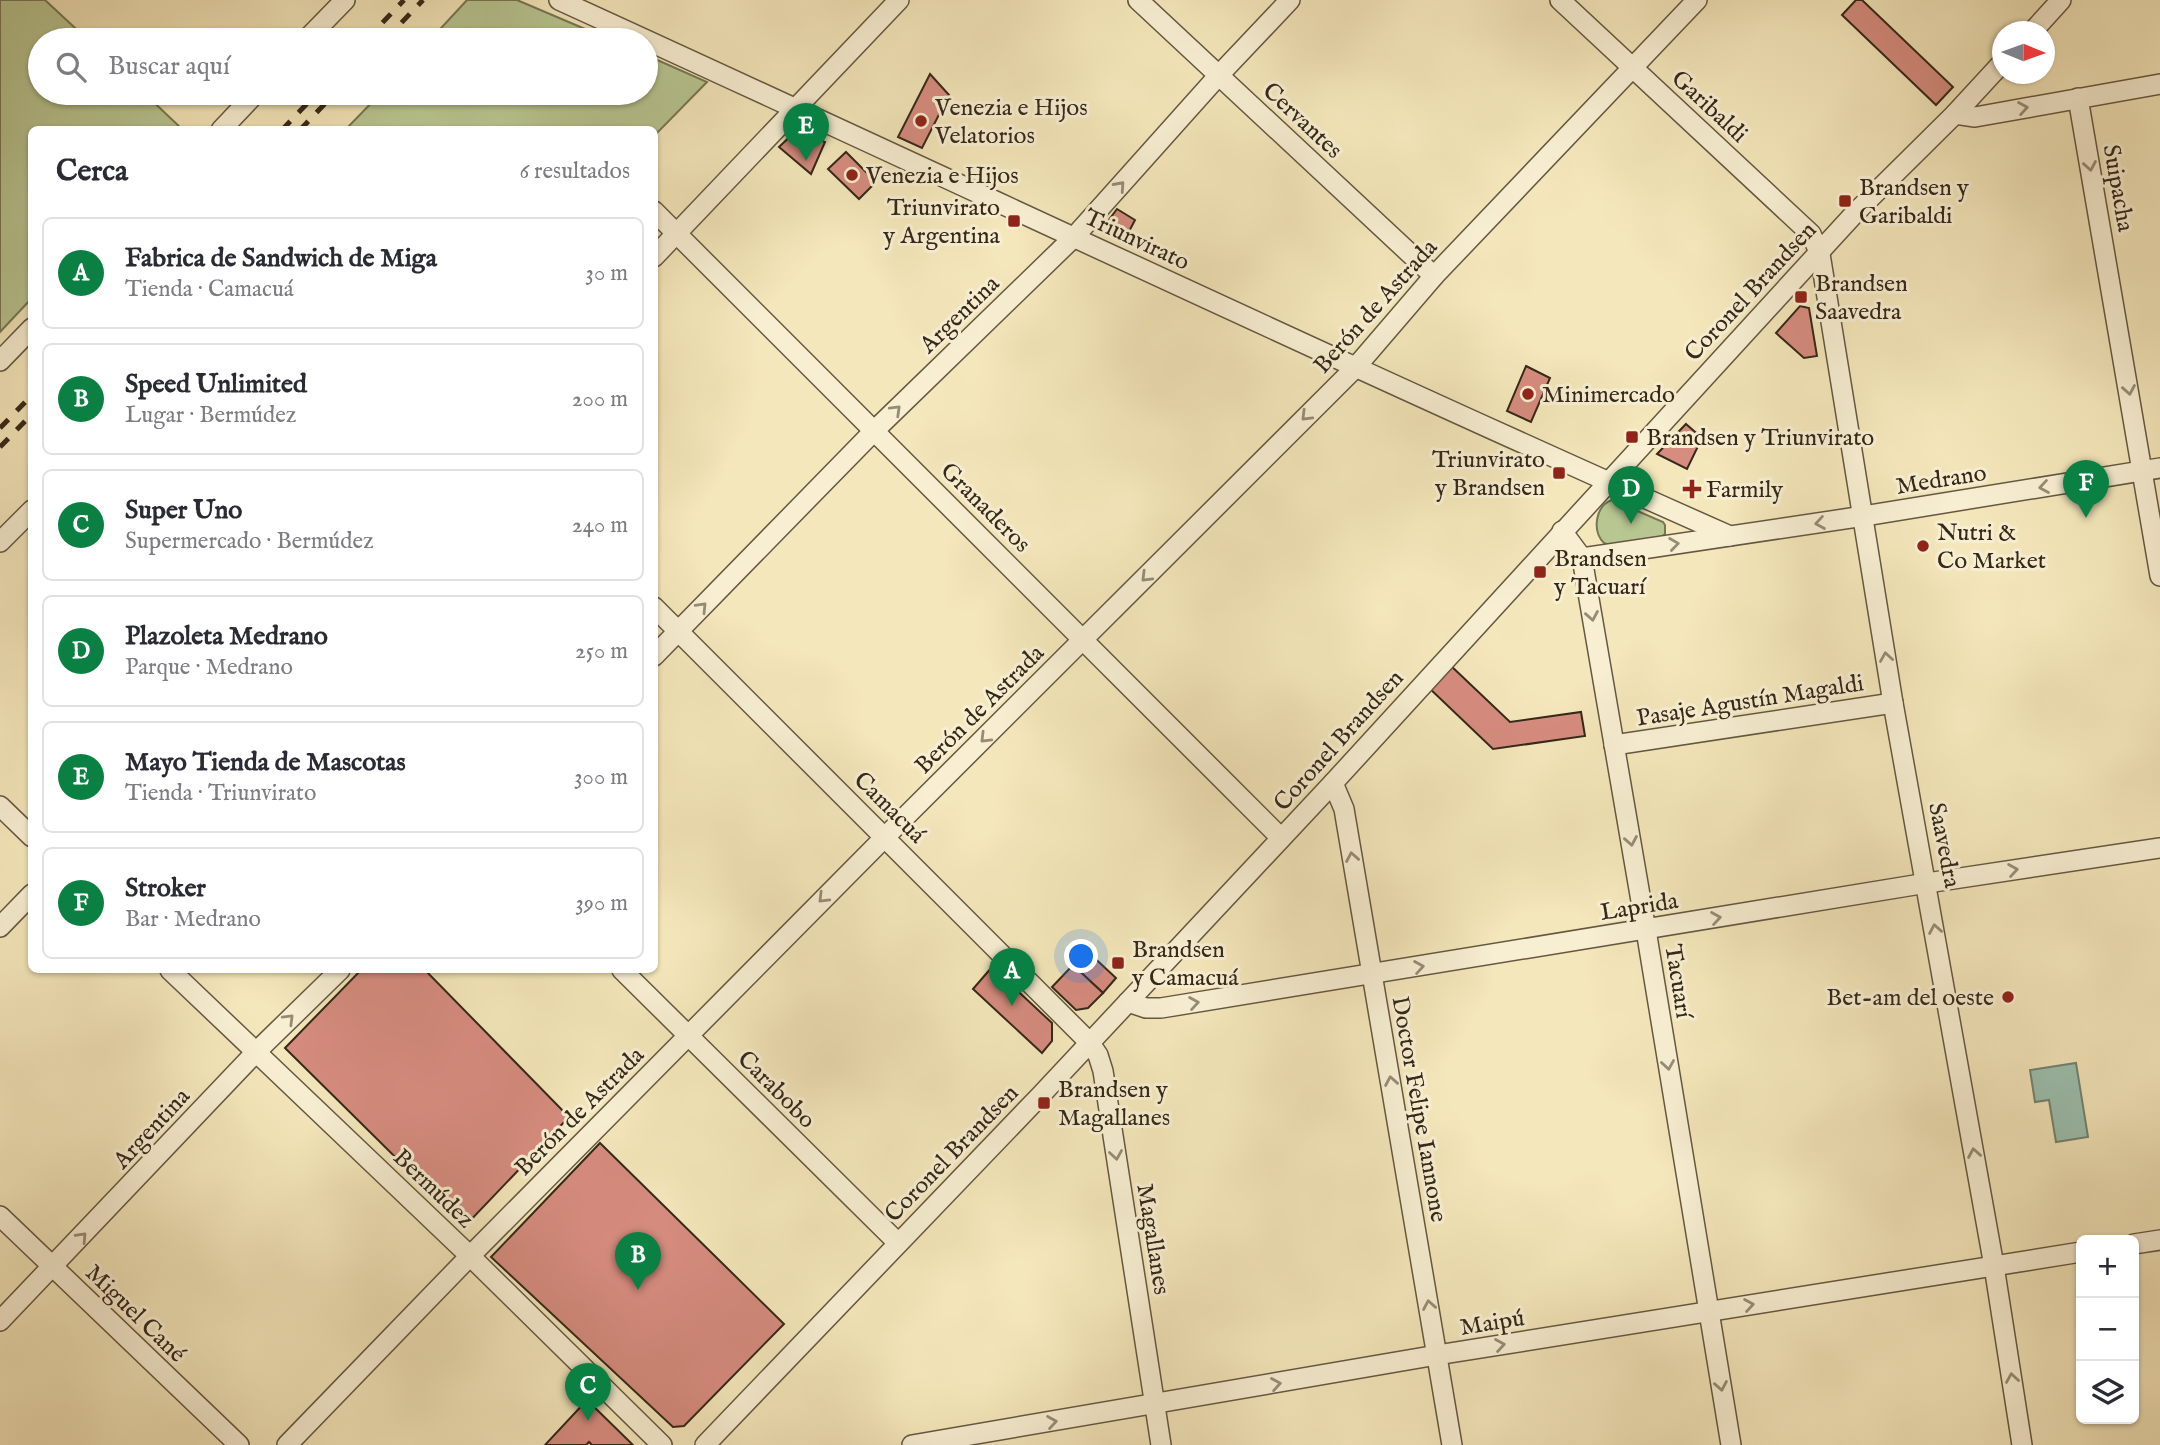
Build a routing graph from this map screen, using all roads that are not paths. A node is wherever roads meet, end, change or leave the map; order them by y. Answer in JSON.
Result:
{"nodes":[{"id":1,"x":345,"y":0,"type":"edge"},
{"id":2,"x":558,"y":0,"type":"edge"},
{"id":3,"x":899,"y":0,"type":"edge"},
{"id":4,"x":1138,"y":0,"type":"edge"},
{"id":5,"x":1290,"y":0,"type":"edge"},
{"id":6,"x":1560,"y":0,"type":"edge"},
{"id":7,"x":1697,"y":0,"type":"edge"},
{"id":8,"x":2061,"y":0,"type":"edge"},
{"id":9,"x":2042,"y":21,"type":"edge"},
{"id":10,"x":318,"y":28,"type":"edge"},
{"id":11,"x":619,"y":28,"type":"edge"},
{"id":12,"x":658,"y":46,"type":"edge"},
{"id":13,"x":1633,"y":68,"type":"junction"},
{"id":14,"x":1219,"y":75,"type":"junction"},
{"id":15,"x":1992,"y":75,"type":"edge"},
{"id":16,"x":2160,"y":84,"type":"edge"},
{"id":17,"x":2078,"y":98,"type":"junction"},
{"id":18,"x":245,"y":105,"type":"edge"},
{"id":19,"x":796,"y":110,"type":"junction"},
{"id":20,"x":1955,"y":114,"type":"junction"},
{"id":21,"x":225,"y":126,"type":"edge"},
{"id":22,"x":658,"y":215,"type":"edge"},
{"id":23,"x":677,"y":234,"type":"junction"},
{"id":24,"x":1075,"y":236,"type":"junction"},
{"id":25,"x":658,"y":253,"type":"edge"},
{"id":26,"x":1820,"y":254,"type":"junction"},
{"id":27,"x":1434,"y":276,"type":"junction"},
{"id":28,"x":28,"y":332,"type":"edge"},
{"id":29,"x":0,"y":361,"type":"edge"},
{"id":30,"x":1354,"y":368,"type":"junction"},
{"id":31,"x":875,"y":430,"type":"junction"},
{"id":32,"x":2152,"y":470,"type":"edge"},
{"id":33,"x":1608,"y":482,"type":"junction"},
{"id":34,"x":28,"y":514,"type":"edge"},
{"id":35,"x":1864,"y":516,"type":"junction"},
{"id":36,"x":1562,"y":531,"type":"junction"},
{"id":37,"x":1730,"y":536,"type":"junction"},
{"id":38,"x":0,"y":542,"type":"edge"},
{"id":39,"x":1582,"y":558,"type":"junction"},
{"id":40,"x":2160,"y":576,"type":"edge"},
{"id":41,"x":658,"y":611,"type":"edge"},
{"id":42,"x":679,"y":631,"type":"junction"},
{"id":43,"x":1083,"y":640,"type":"junction"},
{"id":44,"x":658,"y":652,"type":"edge"},
{"id":45,"x":1893,"y":703,"type":"junction"},
{"id":46,"x":1614,"y":745,"type":"junction"},
{"id":47,"x":1333,"y":783,"type":"junction"},
{"id":48,"x":0,"y":806,"type":"edge"},
{"id":49,"x":28,"y":833,"type":"edge"},
{"id":50,"x":885,"y":836,"type":"junction"},
{"id":51,"x":1281,"y":838,"type":"junction"},
{"id":52,"x":2160,"y":848,"type":"edge"},
{"id":53,"x":1927,"y":883,"type":"junction"},
{"id":54,"x":28,"y":898,"type":"edge"},
{"id":55,"x":0,"y":927,"type":"edge"},
{"id":56,"x":1646,"y":930,"type":"junction"},
{"id":57,"x":173,"y":973,"type":"edge"},
{"id":58,"x":337,"y":973,"type":"edge"},
{"id":59,"x":625,"y":973,"type":"edge"},
{"id":60,"x":1373,"y":975,"type":"junction"},
{"id":61,"x":1128,"y":1002,"type":"junction"},
{"id":62,"x":688,"y":1035,"type":"junction"},
{"id":63,"x":1090,"y":1042,"type":"junction"},
{"id":64,"x":256,"y":1052,"type":"junction"},
{"id":65,"x":0,"y":1216,"type":"edge"},
{"id":66,"x":2160,"y":1240,"type":"edge"},
{"id":67,"x":898,"y":1243,"type":"junction"},
{"id":68,"x":2139,"y":1243,"type":"edge"},
{"id":69,"x":2076,"y":1253,"type":"edge"},
{"id":70,"x":470,"y":1256,"type":"junction"},
{"id":71,"x":1994,"y":1266,"type":"junction"},
{"id":72,"x":53,"y":1268,"type":"junction"},
{"id":73,"x":1708,"y":1311,"type":"junction"},
{"id":74,"x":0,"y":1321,"type":"edge"},
{"id":75,"x":1437,"y":1355,"type":"junction"},
{"id":76,"x":1154,"y":1405,"type":"junction"},
{"id":77,"x":239,"y":1445,"type":"edge"},
{"id":78,"x":287,"y":1445,"type":"edge"},
{"id":79,"x":662,"y":1445,"type":"edge"},
{"id":80,"x":705,"y":1445,"type":"edge"},
{"id":81,"x":912,"y":1445,"type":"edge"},
{"id":82,"x":1161,"y":1445,"type":"edge"},
{"id":83,"x":1452,"y":1445,"type":"edge"},
{"id":84,"x":1731,"y":1445,"type":"edge"},
{"id":85,"x":2022,"y":1445,"type":"edge"}],
"edges":[{"from":1,"to":10,"type":"street"},
{"from":2,"to":11,"type":"street","name":"Triunvirato"},
{"from":3,"to":19,"type":"street"},
{"from":4,"to":14,"type":"street","name":"Cervantes"},
{"from":5,"to":14,"type":"street","name":"Argentina"},
{"from":6,"to":13,"type":"street","name":"Garibaldi"},
{"from":7,"to":13,"type":"street","name":"Berón de Astrada"},
{"from":8,"to":9,"type":"street"},
{"from":12,"to":19,"type":"street","name":"Triunvirato"},
{"from":13,"to":26,"type":"street","name":"Garibaldi"},
{"from":13,"to":27,"type":"street","name":"Berón de Astrada"},
{"from":24,"to":14,"type":"street","name":"Argentina","one_way":true},
{"from":14,"to":27,"type":"street","name":"Cervantes"},
{"from":15,"to":20,"type":"street","name":"Coronel Brandsen"},
{"from":16,"to":17,"type":"street"},
{"from":20,"to":17,"type":"street","one_way":true},
{"from":17,"to":32,"type":"street","name":"Suipacha","one_way":true},
{"from":18,"to":21,"type":"street"},
{"from":19,"to":23,"type":"street"},
{"from":19,"to":24,"type":"street","name":"Triunvirato"},
{"from":20,"to":26,"type":"street","name":"Coronel Brandsen"},
{"from":22,"to":23,"type":"street","name":"Granaderos"},
{"from":23,"to":25,"type":"street"},
{"from":23,"to":31,"type":"street","name":"Granaderos"},
{"from":24,"to":30,"type":"street","name":"Triunvirato"},
{"from":31,"to":24,"type":"street","name":"Argentina","one_way":true},
{"from":26,"to":33,"type":"street","name":"Coronel Brandsen"},
{"from":26,"to":35,"type":"street","name":"Saavedra"},
{"from":27,"to":30,"type":"street","name":"Berón de Astrada"},
{"from":28,"to":29,"type":"street"},
{"from":30,"to":33,"type":"street","name":"Triunvirato"},
{"from":30,"to":43,"type":"street","name":"Berón de Astrada","one_way":true},
{"from":42,"to":31,"type":"street","name":"Argentina","one_way":true},
{"from":31,"to":43,"type":"street","name":"Granaderos"},
{"from":32,"to":35,"type":"street","name":"Medrano","one_way":true},
{"from":32,"to":40,"type":"street","name":"Suipacha"},
{"from":33,"to":36,"type":"street","name":"Coronel Brandsen"},
{"from":33,"to":37,"type":"street"},
{"from":34,"to":38,"type":"street"},
{"from":35,"to":37,"type":"street","name":"Medrano","one_way":true},
{"from":45,"to":35,"type":"street","name":"Saavedra","one_way":true},
{"from":36,"to":39,"type":"street","name":"Tacuarí"},
{"from":36,"to":47,"type":"street","name":"Coronel Brandsen"},
{"from":39,"to":37,"type":"street","name":"Medrano","one_way":true},
{"from":39,"to":46,"type":"street","name":"Tacuarí","one_way":true},
{"from":41,"to":42,"type":"street","name":"Camacuá"},
{"from":42,"to":44,"type":"street","name":"Argentina"},
{"from":42,"to":50,"type":"street","name":"Camacuá"},
{"from":43,"to":50,"type":"street","name":"Berón de Astrada","one_way":true},
{"from":43,"to":51,"type":"street","name":"Granaderos"},
{"from":45,"to":46,"type":"street","name":"Pasaje Agustín Magaldi"},
{"from":45,"to":53,"type":"street","name":"Saavedra"},
{"from":46,"to":56,"type":"street","name":"Tacuarí","one_way":true},
{"from":47,"to":51,"type":"street","name":"Coronel Brandsen"},
{"from":60,"to":47,"type":"street","name":"Doctor Felipe Iannone","one_way":true},
{"from":48,"to":49,"type":"street"},
{"from":50,"to":62,"type":"street","name":"Berón de Astrada","one_way":true},
{"from":50,"to":63,"type":"street","name":"Camacuá"},
{"from":51,"to":61,"type":"street","name":"Coronel Brandsen"},
{"from":53,"to":52,"type":"street","name":"Laprida","one_way":true},
{"from":56,"to":53,"type":"street","name":"Laprida","one_way":true},
{"from":71,"to":53,"type":"street","name":"Saavedra","one_way":true},
{"from":54,"to":55,"type":"street"},
{"from":60,"to":56,"type":"street","name":"Laprida","one_way":true},
{"from":56,"to":73,"type":"street","name":"Tacuarí","one_way":true},
{"from":57,"to":64,"type":"street","name":"Bermúdez"},
{"from":64,"to":58,"type":"street","name":"Argentina","one_way":true},
{"from":59,"to":62,"type":"street","name":"Carabobo"},
{"from":61,"to":60,"type":"street","name":"Laprida","one_way":true},
{"from":75,"to":60,"type":"street","name":"Doctor Felipe Iannone","one_way":true},
{"from":61,"to":63,"type":"street","name":"Coronel Brandsen"},
{"from":62,"to":67,"type":"street","name":"Carabobo"},
{"from":62,"to":70,"type":"street","name":"Berón de Astrada"},
{"from":63,"to":67,"type":"street","name":"Coronel Brandsen"},
{"from":63,"to":76,"type":"street","name":"Magallanes","one_way":true},
{"from":64,"to":70,"type":"street","name":"Bermúdez"},
{"from":72,"to":64,"type":"street","name":"Argentina","one_way":true},
{"from":65,"to":72,"type":"street","name":"Miguel Cané"},
{"from":66,"to":68,"type":"street"},
{"from":67,"to":80,"type":"street","name":"Coronel Brandsen"},
{"from":69,"to":71,"type":"street","name":"Maipú"},
{"from":70,"to":78,"type":"street","name":"Berón de Astrada"},
{"from":70,"to":79,"type":"street","name":"Bermúdez"},
{"from":73,"to":71,"type":"street","name":"Maipú","one_way":true},
{"from":85,"to":71,"type":"street","name":"Saavedra","one_way":true},
{"from":72,"to":74,"type":"street","name":"Argentina"},
{"from":72,"to":77,"type":"street","name":"Miguel Cané"},
{"from":75,"to":73,"type":"street","name":"Maipú","one_way":true},
{"from":73,"to":84,"type":"street","name":"Tacuarí","one_way":true},
{"from":76,"to":75,"type":"street","name":"Maipú","one_way":true},
{"from":75,"to":83,"type":"street","name":"Doctor Felipe Iannone"},
{"from":81,"to":76,"type":"street","name":"Maipú","one_way":true},
{"from":76,"to":82,"type":"street","name":"Magallanes"}]}
